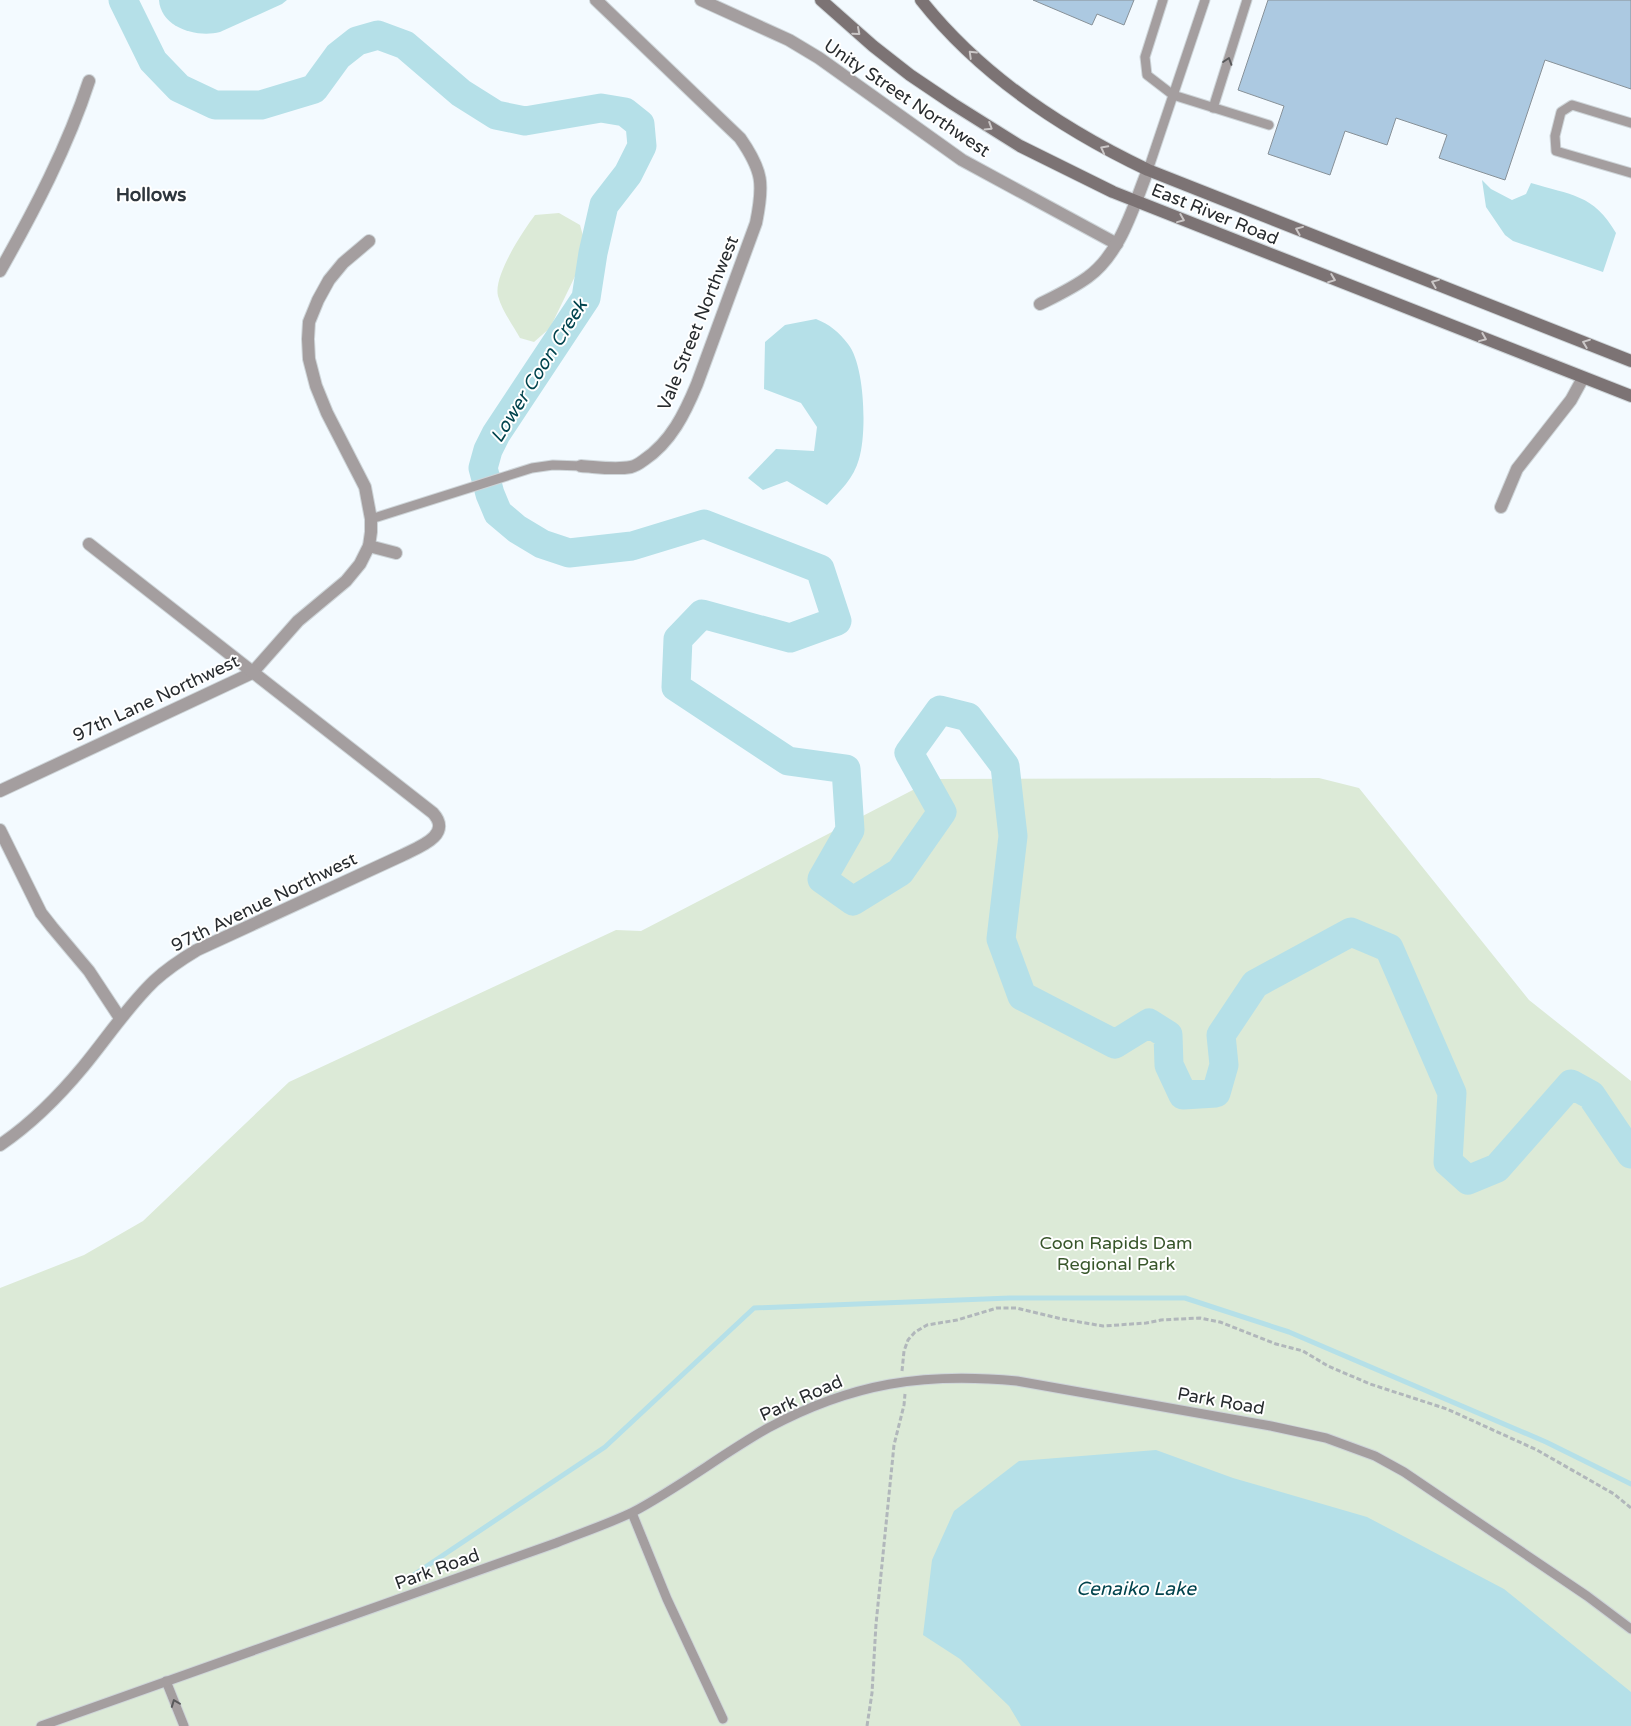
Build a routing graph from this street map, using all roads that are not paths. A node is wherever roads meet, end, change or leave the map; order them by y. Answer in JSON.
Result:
{"nodes":[{"id":1,"x":596,"y":0,"type":"edge"},
{"id":2,"x":701,"y":0,"type":"edge"},
{"id":3,"x":821,"y":0,"type":"edge"},
{"id":4,"x":922,"y":0,"type":"edge"},
{"id":5,"x":1163,"y":0,"type":"edge"},
{"id":6,"x":1206,"y":0,"type":"edge"},
{"id":7,"x":1247,"y":0,"type":"edge"},
{"id":8,"x":89,"y":81,"type":"dead end"},
{"id":9,"x":1173,"y":95,"type":"junction"},
{"id":10,"x":1213,"y":108,"type":"junction"},
{"id":11,"x":1631,"y":123,"type":"edge"},
{"id":12,"x":1269,"y":125,"type":"dead end"},
{"id":13,"x":1148,"y":170,"type":"junction"},
{"id":14,"x":1631,"y":173,"type":"edge"},
{"id":15,"x":1135,"y":201,"type":"junction"},
{"id":16,"x":369,"y":241,"type":"dead end"},
{"id":17,"x":1117,"y":244,"type":"junction"},
{"id":18,"x":0,"y":271,"type":"edge"},
{"id":19,"x":1040,"y":304,"type":"dead end"},
{"id":20,"x":1631,"y":361,"type":"edge"},
{"id":21,"x":1583,"y":378,"type":"junction"},
{"id":22,"x":1631,"y":396,"type":"edge"},
{"id":23,"x":581,"y":466,"type":"joint"},
{"id":24,"x":1501,"y":507,"type":"dead end"},
{"id":25,"x":372,"y":519,"type":"junction"},
{"id":26,"x":89,"y":544,"type":"dead end"},
{"id":27,"x":369,"y":546,"type":"junction"},
{"id":28,"x":396,"y":553,"type":"dead end"},
{"id":29,"x":252,"y":673,"type":"junction"},
{"id":30,"x":0,"y":791,"type":"edge"},
{"id":31,"x":0,"y":830,"type":"edge"},
{"id":32,"x":120,"y":1018,"type":"junction"},
{"id":33,"x":0,"y":1145,"type":"edge"},
{"id":34,"x":632,"y":1513,"type":"junction"},
{"id":35,"x":1631,"y":1629,"type":"edge"},
{"id":36,"x":166,"y":1681,"type":"junction"},
{"id":37,"x":722,"y":1719,"type":"dead end"},
{"id":38,"x":41,"y":1726,"type":"edge"},
{"id":39,"x":184,"y":1726,"type":"edge"}],
"edges":[{"from":1,"to":23,"type":"street","name":"Vale Street Northwest"},
{"from":2,"to":17,"type":"street","name":"Unity Street Northwest"},
{"from":3,"to":15,"type":"main road","name":"East River Road","one_way":true},
{"from":13,"to":4,"type":"main road","name":"East River Road","one_way":true},
{"from":5,"to":9,"type":"lane"},
{"from":6,"to":9,"type":"lane"},
{"from":10,"to":7,"type":"lane","one_way":true},
{"from":8,"to":18,"type":"street"},
{"from":9,"to":10,"type":"lane"},
{"from":9,"to":13,"type":"lane"},
{"from":10,"to":12,"type":"lane"},
{"from":11,"to":14,"type":"lane"},
{"from":13,"to":15,"type":"street"},
{"from":20,"to":13,"type":"main road","name":"East River Road","one_way":true},
{"from":15,"to":17,"type":"street"},
{"from":15,"to":21,"type":"main road","name":"East River Road","one_way":true},
{"from":16,"to":25,"type":"street","name":"97th Lane Northwest"},
{"from":17,"to":19,"type":"street"},
{"from":21,"to":22,"type":"main road","name":"East River Road"},
{"from":21,"to":24,"type":"street"},
{"from":23,"to":25,"type":"lane","name":"Vale Street Northwest"},
{"from":25,"to":27,"type":"street","name":"97th Lane Northwest"},
{"from":26,"to":29,"type":"street"},
{"from":27,"to":28,"type":"street"},
{"from":27,"to":29,"type":"street","name":"97th Lane Northwest"},
{"from":29,"to":30,"type":"street","name":"97th Lane Northwest"},
{"from":29,"to":32,"type":"street","name":"97th Avenue Northwest"},
{"from":31,"to":32,"type":"street"},
{"from":32,"to":33,"type":"street","name":"97th Avenue Northwest"},
{"from":34,"to":35,"type":"lane","name":"Park Road"},
{"from":34,"to":36,"type":"lane","name":"Park Road"},
{"from":34,"to":37,"type":"lane"},
{"from":36,"to":38,"type":"lane","name":"Park Road"},
{"from":39,"to":36,"type":"lane","one_way":true}]}
